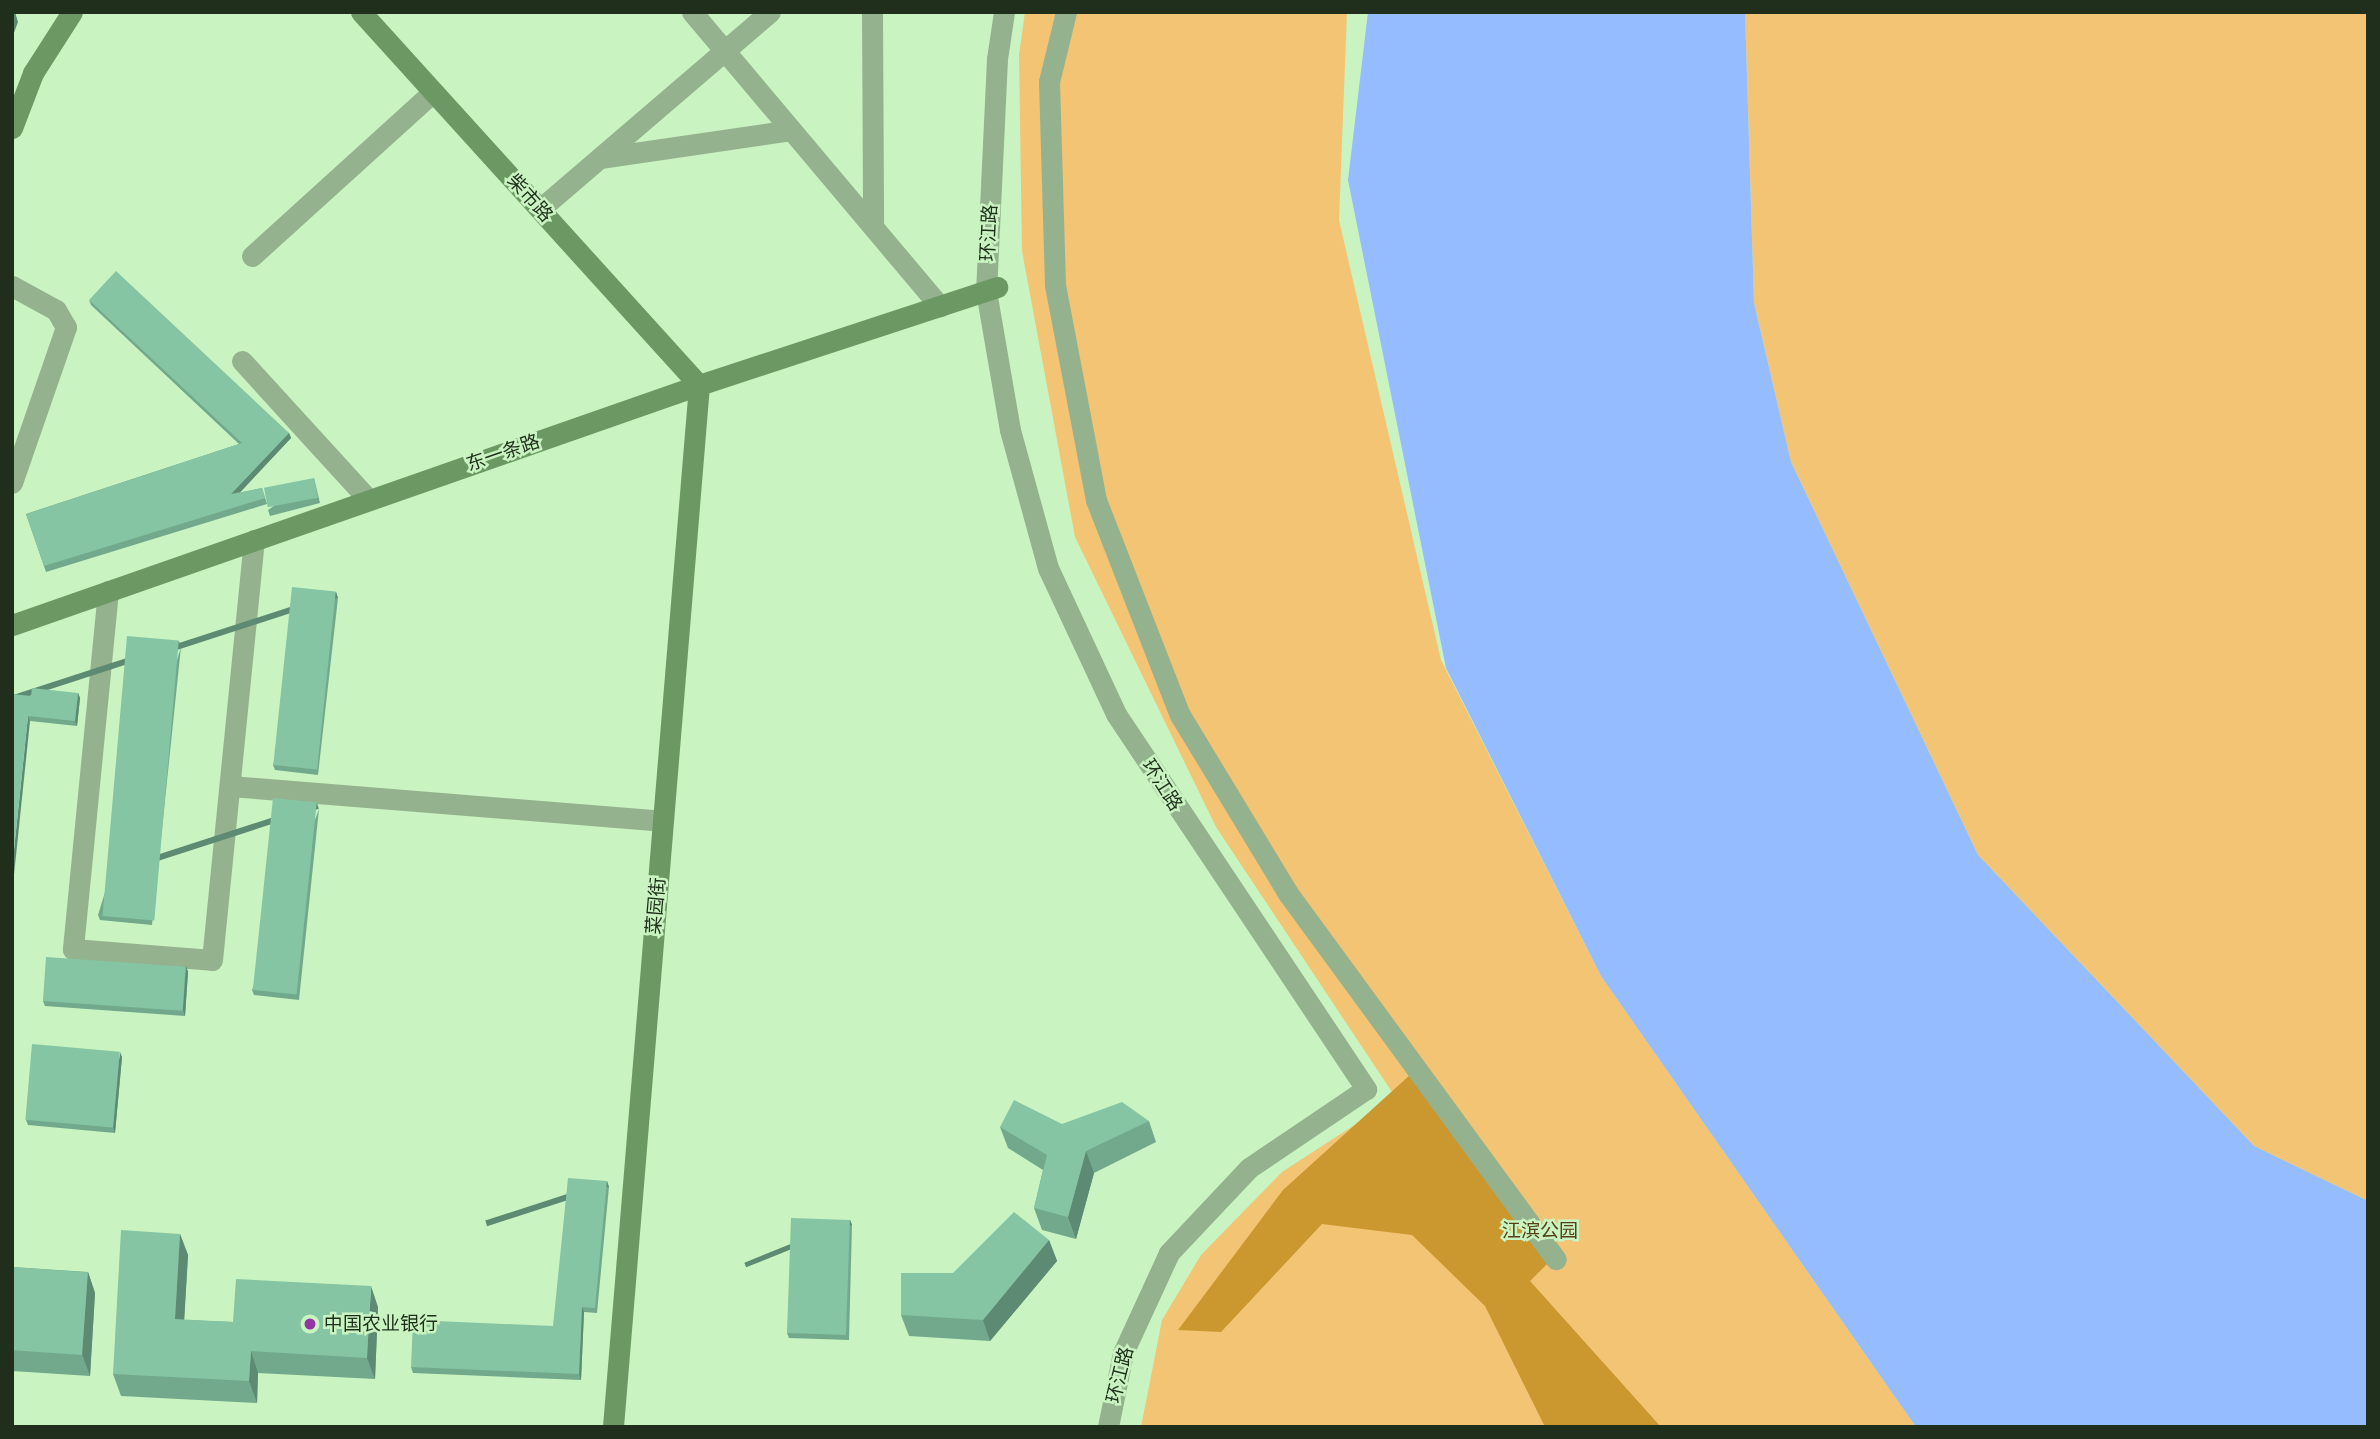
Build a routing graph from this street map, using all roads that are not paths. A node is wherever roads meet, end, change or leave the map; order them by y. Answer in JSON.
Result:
{"nodes":[{"id":1,"x":72,"y":12,"type":"edge"},
{"id":2,"x":361,"y":12,"type":"edge"},
{"id":3,"x":692,"y":12,"type":"edge"},
{"id":4,"x":770,"y":12,"type":"edge"},
{"id":5,"x":872,"y":12,"type":"edge"},
{"id":6,"x":1004,"y":12,"type":"edge"},
{"id":7,"x":1066,"y":12,"type":"edge"},
{"id":8,"x":725,"y":51,"type":"junction"},
{"id":9,"x":433,"y":92,"type":"junction"},
{"id":10,"x":12,"y":128,"type":"edge"},
{"id":11,"x":791,"y":130,"type":"junction"},
{"id":12,"x":600,"y":158,"type":"junction"},
{"id":13,"x":540,"y":209,"type":"junction"},
{"id":14,"x":873,"y":226,"type":"junction"},
{"id":15,"x":252,"y":256,"type":"dead end"},
{"id":16,"x":12,"y":286,"type":"edge"},
{"id":17,"x":991,"y":289,"type":"junction"},
{"id":18,"x":940,"y":306,"type":"junction"},
{"id":19,"x":242,"y":361,"type":"dead end"},
{"id":20,"x":699,"y":385,"type":"junction"},
{"id":21,"x":12,"y":483,"type":"edge"},
{"id":22,"x":369,"y":500,"type":"junction"},
{"id":23,"x":254,"y":540,"type":"junction"},
{"id":24,"x":108,"y":591,"type":"junction"},
{"id":25,"x":12,"y":625,"type":"edge"},
{"id":26,"x":230,"y":786,"type":"junction"},
{"id":27,"x":662,"y":821,"type":"junction"},
{"id":28,"x":1556,"y":1259,"type":"dead end"},
{"id":29,"x":613,"y":1427,"type":"edge"},
{"id":30,"x":1108,"y":1427,"type":"edge"}],
"edges":[{"from":1,"to":10,"type":"street"},
{"from":2,"to":9,"type":"street","name":"柴市路"},
{"from":3,"to":8,"type":"street"},
{"from":4,"to":8,"type":"street"},
{"from":5,"to":14,"type":"street"},
{"from":6,"to":17,"type":"street","name":"环江路"},
{"from":7,"to":28,"type":"street"},
{"from":8,"to":11,"type":"street"},
{"from":8,"to":12,"type":"street"},
{"from":9,"to":13,"type":"street","name":"柴市路"},
{"from":9,"to":15,"type":"street"},
{"from":11,"to":12,"type":"street"},
{"from":11,"to":14,"type":"street"},
{"from":12,"to":13,"type":"street"},
{"from":13,"to":20,"type":"street","name":"柴市路"},
{"from":14,"to":18,"type":"street"},
{"from":16,"to":21,"type":"street"},
{"from":17,"to":18,"type":"street","name":"东一条路"},
{"from":17,"to":30,"type":"street","name":"环江路"},
{"from":18,"to":20,"type":"street","name":"东一条路"},
{"from":19,"to":22,"type":"street"},
{"from":20,"to":22,"type":"street","name":"东一条路"},
{"from":20,"to":27,"type":"street","name":"菜园街"},
{"from":22,"to":23,"type":"street","name":"东一条路"},
{"from":23,"to":24,"type":"street","name":"东一条路"},
{"from":23,"to":26,"type":"street"},
{"from":24,"to":25,"type":"street","name":"东一条路"},
{"from":24,"to":26,"type":"street"},
{"from":26,"to":27,"type":"street"},
{"from":27,"to":29,"type":"street","name":"菜园街"}]}
